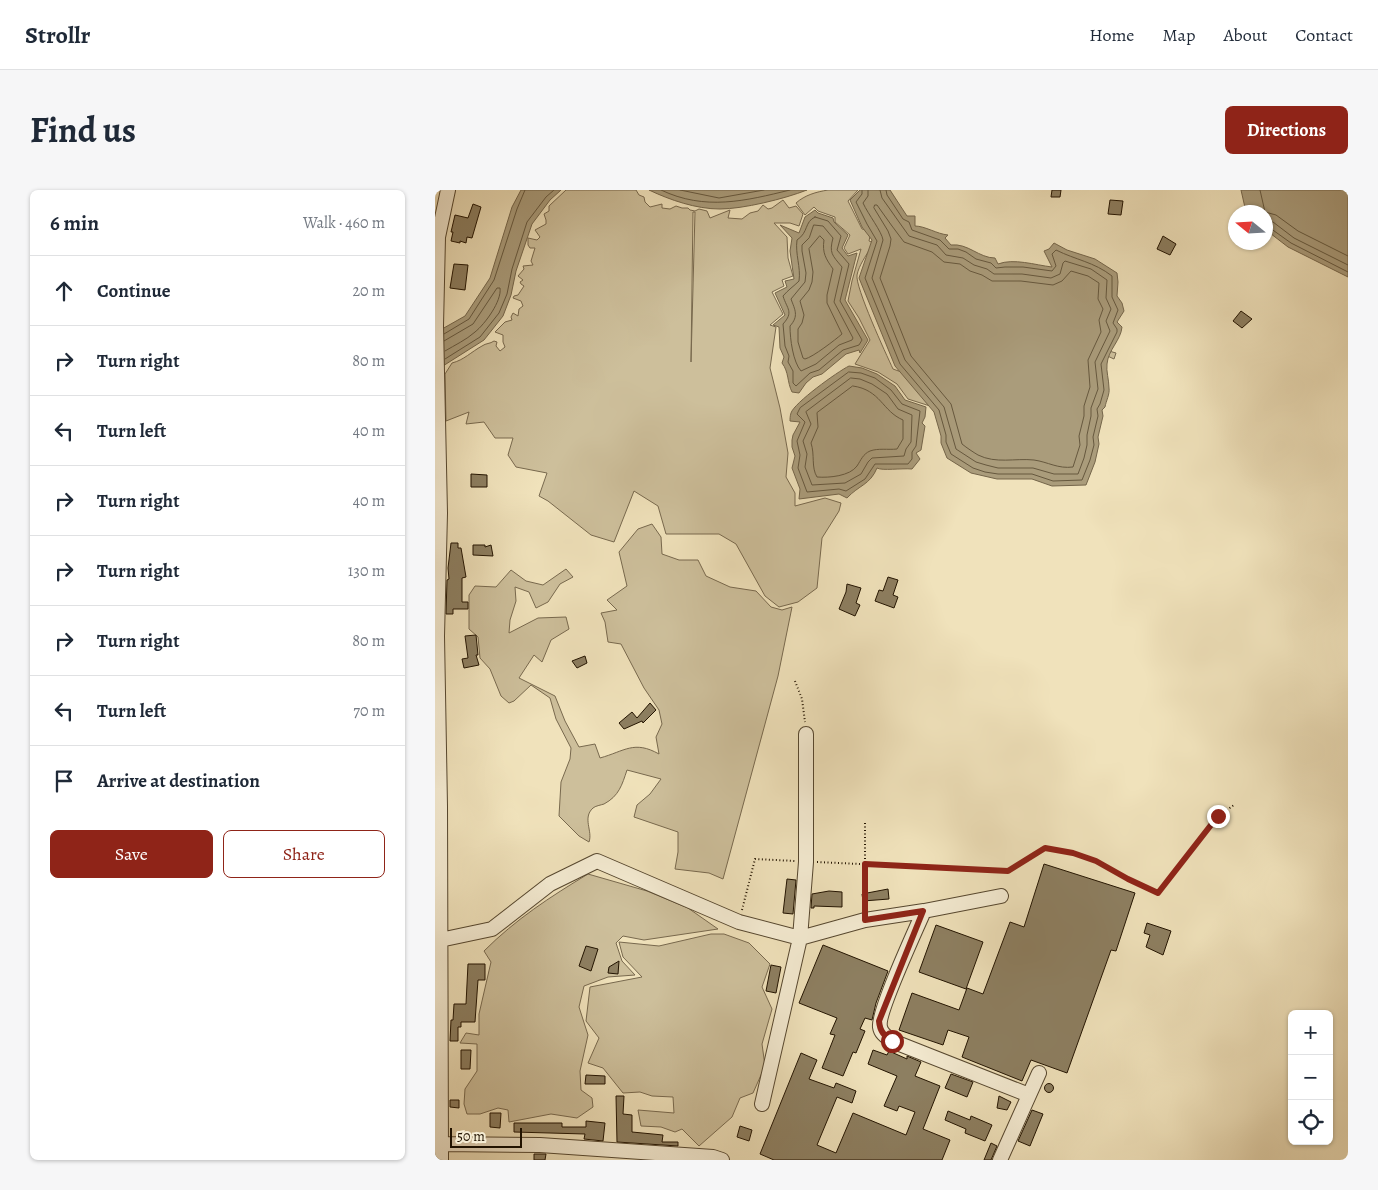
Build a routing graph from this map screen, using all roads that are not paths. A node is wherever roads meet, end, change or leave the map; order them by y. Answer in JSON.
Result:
{"nodes":[{"id":1,"x":448,"y":190,"type":"edge"},
{"id":2,"x":436,"y":326,"type":"edge"},
{"id":3,"x":806,"y":734,"type":"road end"},
{"id":4,"x":1001,"y":896,"type":"dead end"},
{"id":5,"x":923,"y":911,"type":"junction"},
{"id":6,"x":800,"y":938,"type":"junction"},
{"id":7,"x":440,"y":940,"type":"junction"},
{"id":8,"x":1039,"y":1073,"type":"dead end"},
{"id":9,"x":1029,"y":1095,"type":"junction"},
{"id":10,"x":762,"y":1104,"type":"dead end"},
{"id":11,"x":441,"y":1144,"type":"junction"},
{"id":12,"x":441,"y":1160,"type":"edge"},
{"id":13,"x":721,"y":1160,"type":"edge"},
{"id":14,"x":1000,"y":1160,"type":"edge"}],
"edges":[{"from":1,"to":2,"type":"street"},
{"from":2,"to":7,"type":"street"},
{"from":3,"to":6,"type":"street"},
{"from":4,"to":5,"type":"street"},
{"from":5,"to":6,"type":"street"},
{"from":5,"to":9,"type":"street"},
{"from":6,"to":7,"type":"street"},
{"from":6,"to":10,"type":"street"},
{"from":7,"to":11,"type":"street"},
{"from":8,"to":9,"type":"street"},
{"from":9,"to":14,"type":"street"},
{"from":11,"to":12,"type":"street"},
{"from":11,"to":13,"type":"street"}]}
